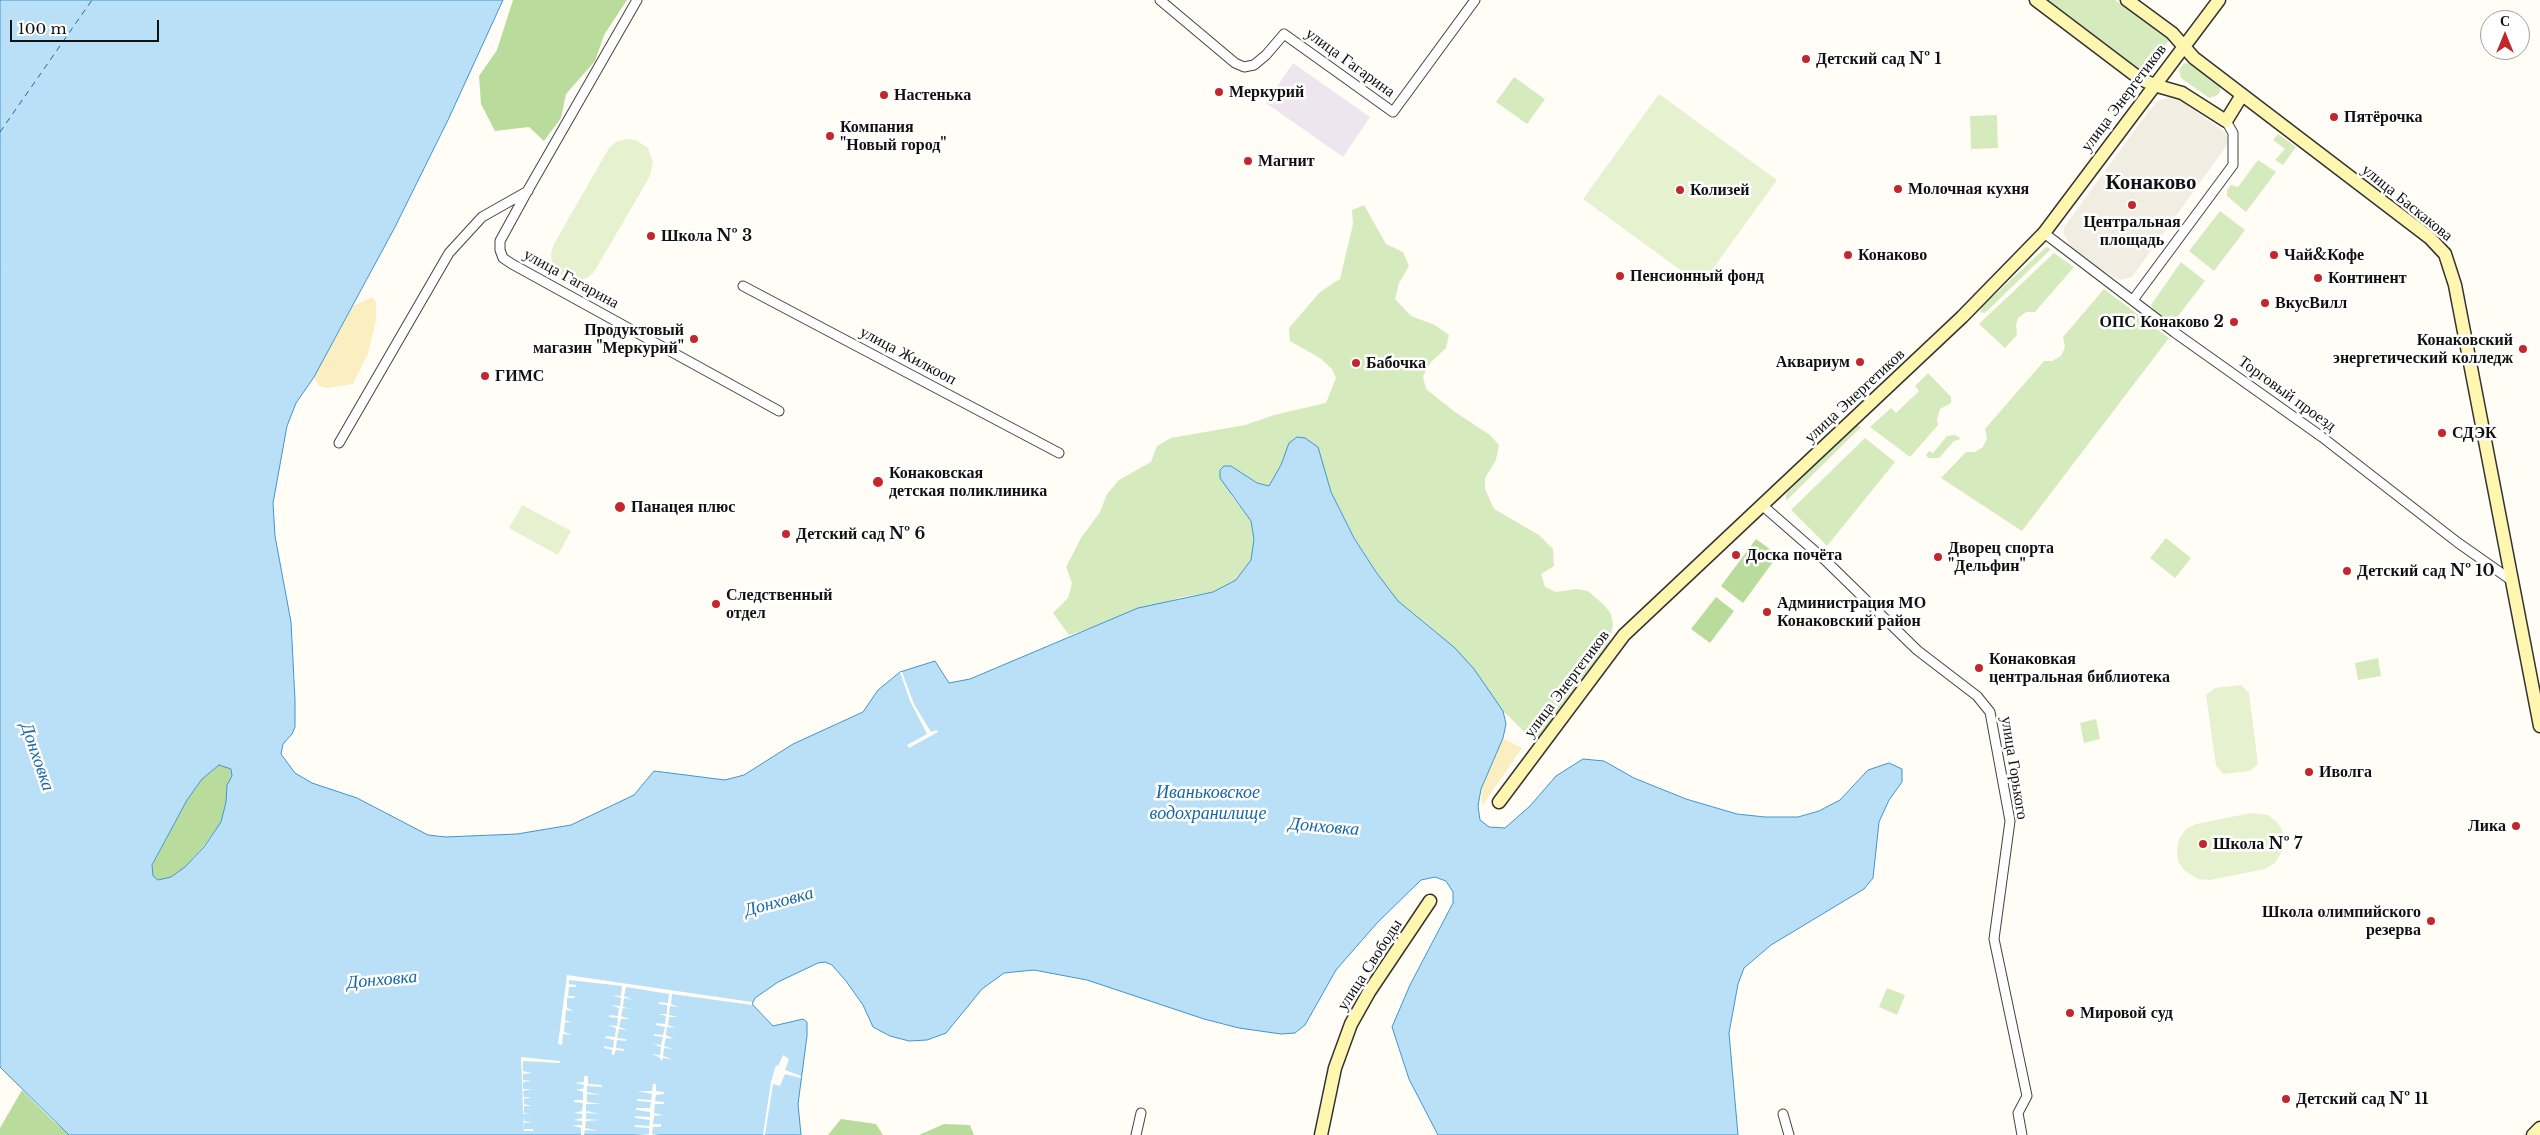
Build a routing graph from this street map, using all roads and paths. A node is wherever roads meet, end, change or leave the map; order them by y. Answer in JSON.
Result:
{"nodes":[{"id":1,"x":638,"y":0,"type":"edge"},
{"id":2,"x":1160,"y":0,"type":"edge"},
{"id":3,"x":1475,"y":0,"type":"edge"},
{"id":4,"x":2036,"y":0,"type":"edge"},
{"id":5,"x":2127,"y":0,"type":"edge"},
{"id":6,"x":2219,"y":0,"type":"edge"},
{"id":7,"x":2184,"y":44,"type":"junction"},
{"id":8,"x":2154,"y":85,"type":"junction"},
{"id":9,"x":2242,"y":95,"type":"junction"},
{"id":10,"x":2226,"y":121,"type":"junction"},
{"id":11,"x":528,"y":190,"type":"junction"},
{"id":12,"x":2044,"y":233,"type":"junction"},
{"id":13,"x":743,"y":286,"type":"dead end"},
{"id":14,"x":2133,"y":300,"type":"junction"},
{"id":15,"x":779,"y":411,"type":"dead end"},
{"id":16,"x":339,"y":443,"type":"dead end"},
{"id":17,"x":1059,"y":453,"type":"dead end"},
{"id":18,"x":1763,"y":506,"type":"junction"},
{"id":19,"x":2511,"y":580,"type":"junction"},
{"id":20,"x":2540,"y":726,"type":"edge"},
{"id":21,"x":1499,"y":802,"type":"dead end"},
{"id":22,"x":1430,"y":901,"type":"dead end"},
{"id":23,"x":1141,"y":1113,"type":"dead end"},
{"id":24,"x":1783,"y":1114,"type":"dead end"},
{"id":25,"x":2540,"y":1128,"type":"edge"},
{"id":26,"x":1136,"y":1135,"type":"edge"},
{"id":27,"x":1321,"y":1135,"type":"edge"},
{"id":28,"x":1789,"y":1135,"type":"edge"},
{"id":29,"x":2022,"y":1135,"type":"edge"},
{"id":30,"x":2533,"y":1135,"type":"edge"}],
"edges":[{"from":1,"to":11,"type":"street","name":"улица Гагарина"},
{"from":2,"to":3,"type":"street","name":"улица Гагарина"},
{"from":4,"to":8,"type":"main road"},
{"from":5,"to":7,"type":"main road","name":"улица Баскакова"},
{"from":6,"to":7,"type":"main road","name":"улица Энергетиков"},
{"from":7,"to":8,"type":"main road","name":"улица Энергетиков"},
{"from":7,"to":9,"type":"main road","name":"улица Баскакова"},
{"from":8,"to":10,"type":"main road"},
{"from":8,"to":12,"type":"main road","name":"улица Энергетиков"},
{"from":9,"to":10,"type":"main road"},
{"from":9,"to":19,"type":"main road","name":"улица Баскакова"},
{"from":10,"to":14,"type":"street"},
{"from":11,"to":15,"type":"street","name":"улица Гагарина"},
{"from":11,"to":16,"type":"street"},
{"from":12,"to":14,"type":"street","name":"Торговый проезд"},
{"from":12,"to":18,"type":"main road","name":"улица Энергетиков"},
{"from":13,"to":17,"type":"street","name":"улица Жилкооп"},
{"from":14,"to":19,"type":"street","name":"Торговый проезд"},
{"from":18,"to":21,"type":"main road","name":"улица Энергетиков"},
{"from":18,"to":29,"type":"street","name":"улица Горького"},
{"from":19,"to":20,"type":"main road","name":"улица Баскакова"},
{"from":22,"to":27,"type":"main road","name":"улица Свободы"},
{"from":23,"to":26,"type":"street"},
{"from":24,"to":28,"type":"street"},
{"from":25,"to":30,"type":"main road"}]}
